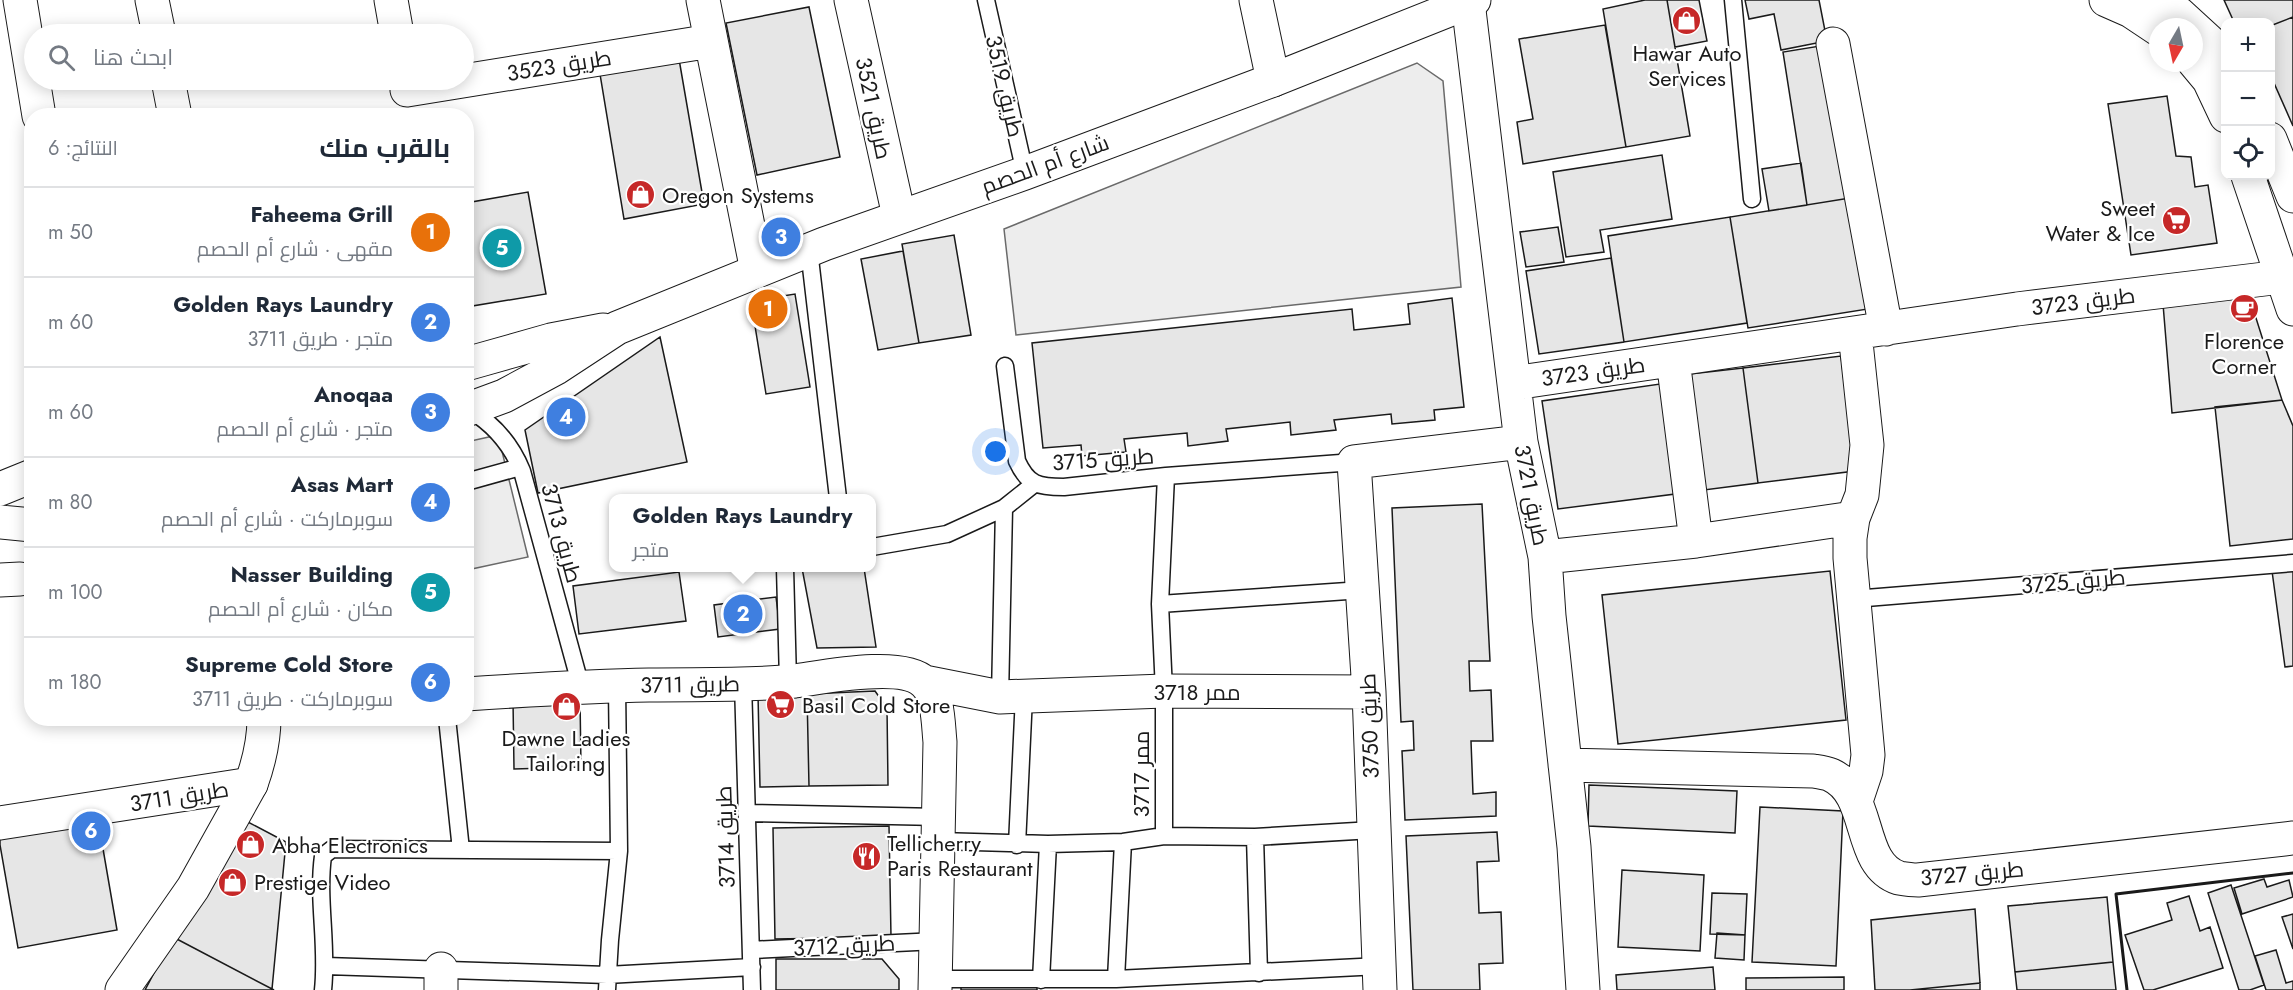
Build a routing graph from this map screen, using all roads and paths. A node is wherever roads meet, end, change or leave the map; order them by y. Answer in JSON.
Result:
{"nodes":[{"id":1,"x":20,"y":0,"type":"edge"},
{"id":2,"x":152,"y":0,"type":"edge"},
{"id":3,"x":391,"y":0,"type":"edge"},
{"id":4,"x":703,"y":0,"type":"edge"},
{"id":5,"x":851,"y":0,"type":"edge"},
{"id":6,"x":986,"y":0,"type":"edge"},
{"id":7,"x":1256,"y":0,"type":"edge"},
{"id":8,"x":1733,"y":0,"type":"edge"},
{"id":9,"x":2106,"y":0,"type":"edge"},
{"id":10,"x":2158,"y":0,"type":"edge"},
{"id":11,"x":1471,"y":1,"type":"edge"},
{"id":12,"x":2149,"y":23,"type":"edge"},
{"id":13,"x":24,"y":24,"type":"edge"},
{"id":14,"x":157,"y":24,"type":"edge"},
{"id":15,"x":395,"y":24,"type":"edge"},
{"id":16,"x":711,"y":41,"type":"junction"},
{"id":17,"x":1833,"y":44,"type":"dead end"},
{"id":18,"x":2206,"y":53,"type":"edge"},
{"id":19,"x":1273,"y":80,"type":"junction"},
{"id":20,"x":474,"y":83,"type":"edge"},
{"id":21,"x":35,"y":90,"type":"edge"},
{"id":22,"x":170,"y":90,"type":"edge"},
{"id":23,"x":436,"y":90,"type":"edge"},
{"id":24,"x":408,"y":95,"type":"edge"},
{"id":25,"x":2221,"y":105,"type":"edge"},
{"id":26,"x":38,"y":108,"type":"edge"},
{"id":27,"x":173,"y":108,"type":"edge"},
{"id":28,"x":2275,"y":149,"type":"edge"},
{"id":29,"x":1024,"y":173,"type":"junction"},
{"id":30,"x":2249,"y":180,"type":"edge"},
{"id":31,"x":2293,"y":196,"type":"edge"},
{"id":32,"x":1752,"y":199,"type":"dead end"},
{"id":33,"x":899,"y":216,"type":"junction"},
{"id":34,"x":809,"y":250,"type":"junction"},
{"id":35,"x":757,"y":271,"type":"junction"},
{"id":36,"x":2281,"y":277,"type":"junction"},
{"id":37,"x":2293,"y":309,"type":"edge"},
{"id":38,"x":617,"y":328,"type":"junction"},
{"id":39,"x":1870,"y":331,"type":"junction"},
{"id":40,"x":1673,"y":360,"type":"junction"},
{"id":41,"x":474,"y":362,"type":"edge"},
{"id":42,"x":1005,"y":366,"type":"dead end"},
{"id":43,"x":1514,"y":383,"type":"junction"},
{"id":44,"x":474,"y":408,"type":"edge"},
{"id":45,"x":474,"y":413,"type":"edge"},
{"id":46,"x":1521,"y":442,"type":"junction"},
{"id":47,"x":1354,"y":462,"type":"junction"},
{"id":48,"x":520,"y":467,"type":"junction"},
{"id":49,"x":1166,"y":477,"type":"junction"},
{"id":50,"x":24,"y":479,"type":"edge"},
{"id":51,"x":474,"y":480,"type":"edge"},
{"id":52,"x":1034,"y":484,"type":"junction"},
{"id":53,"x":0,"y":489,"type":"edge"},
{"id":54,"x":838,"y":494,"type":"edge"},
{"id":55,"x":1004,"y":508,"type":"junction"},
{"id":56,"x":1853,"y":518,"type":"junction"},
{"id":57,"x":0,"y":522,"type":"edge"},
{"id":58,"x":24,"y":524,"type":"edge"},
{"id":59,"x":1696,"y":541,"type":"junction"},
{"id":60,"x":876,"y":546,"type":"edge"},
{"id":61,"x":1545,"y":556,"type":"junction"},
{"id":62,"x":2293,"y":563,"type":"edge"},
{"id":63,"x":785,"y":572,"type":"edge"},
{"id":64,"x":1362,"y":590,"type":"junction"},
{"id":65,"x":1854,"y":599,"type":"junction"},
{"id":66,"x":1160,"y":604,"type":"junction"},
{"id":67,"x":788,"y":681,"type":"junction"},
{"id":68,"x":924,"y":682,"type":"junction"},
{"id":69,"x":743,"y":683,"type":"junction"},
{"id":70,"x":617,"y":686,"type":"junction"},
{"id":71,"x":581,"y":687,"type":"junction"},
{"id":72,"x":1164,"y":692,"type":"junction"},
{"id":73,"x":1369,"y":692,"type":"junction"},
{"id":74,"x":474,"y":694,"type":"edge"},
{"id":75,"x":1012,"y":697,"type":"junction"},
{"id":76,"x":264,"y":726,"type":"edge"},
{"id":77,"x":448,"y":726,"type":"edge"},
{"id":78,"x":1565,"y":765,"type":"junction"},
{"id":79,"x":251,"y":784,"type":"junction"},
{"id":80,"x":1856,"y":801,"type":"junction"},
{"id":81,"x":746,"y":813,"type":"junction"},
{"id":82,"x":0,"y":823,"type":"edge"},
{"id":83,"x":939,"y":829,"type":"junction"},
{"id":84,"x":1374,"y":830,"type":"junction"},
{"id":85,"x":1164,"y":836,"type":"junction"},
{"id":86,"x":1255,"y":837,"type":"junction"},
{"id":87,"x":2293,"y":838,"type":"edge"},
{"id":88,"x":1123,"y":842,"type":"junction"},
{"id":89,"x":1048,"y":844,"type":"junction"},
{"id":90,"x":1017,"y":845,"type":"junction"},
{"id":91,"x":461,"y":850,"type":"junction"},
{"id":92,"x":619,"y":851,"type":"junction"},
{"id":93,"x":936,"y":940,"type":"junction"},
{"id":94,"x":751,"y":950,"type":"junction"},
{"id":95,"x":326,"y":966,"type":"junction"},
{"id":96,"x":752,"y":968,"type":"junction"},
{"id":97,"x":1259,"y":973,"type":"junction"},
{"id":98,"x":1380,"y":978,"type":"edge"},
{"id":99,"x":1116,"y":979,"type":"junction"},
{"id":100,"x":441,"y":980,"type":"edge"},
{"id":101,"x":1041,"y":980,"type":"junction"},
{"id":102,"x":607,"y":982,"type":"edge"},
{"id":103,"x":935,"y":984,"type":"edge"},
{"id":104,"x":122,"y":990,"type":"edge"},
{"id":105,"x":323,"y":990,"type":"edge"},
{"id":106,"x":752,"y":990,"type":"edge"},
{"id":107,"x":1582,"y":990,"type":"edge"}],
"edges":[{"from":1,"to":13,"type":"street"},
{"from":2,"to":14,"type":"street"},
{"from":3,"to":15,"type":"street"},
{"from":4,"to":16,"type":"street"},
{"from":5,"to":33,"type":"street","name":"طريق 3521"},
{"from":6,"to":29,"type":"lane","name":"طريق 3519"},
{"from":7,"to":19,"type":"street"},
{"from":8,"to":32,"type":"lane"},
{"from":9,"to":12,"type":"street"},
{"from":10,"to":18,"type":"street"},
{"from":11,"to":19,"type":"street","name":"شارع أم الحصم"},
{"from":11,"to":43,"type":"street","name":"طريق 3721"},
{"from":16,"to":20,"type":"street","name":"طريق 3523"},
{"from":16,"to":35,"type":"street"},
{"from":17,"to":39,"type":"street"},
{"from":18,"to":25,"type":"street"},
{"from":19,"to":29,"type":"street","name":"شارع أم الحصم"},
{"from":21,"to":26,"type":"street"},
{"from":22,"to":27,"type":"street"},
{"from":23,"to":24,"type":"street","name":"طريق 3523"},
{"from":28,"to":31,"type":"street"},
{"from":29,"to":33,"type":"street","name":"شارع أم الحصم"},
{"from":30,"to":36,"type":"street"},
{"from":33,"to":34,"type":"street","name":"شارع أم الحصم"},
{"from":34,"to":35,"type":"street","name":"شارع أم الحصم"},
{"from":34,"to":54,"type":"lane"},
{"from":35,"to":38,"type":"street","name":"شارع أم الحصم"},
{"from":36,"to":37,"type":"street"},
{"from":36,"to":39,"type":"street","name":"طريق 3723"},
{"from":38,"to":41,"type":"street","name":"شارع أم الحصم"},
{"from":38,"to":44,"type":"street","name":"شارع أم الحصم"},
{"from":39,"to":40,"type":"street","name":"طريق 3723"},
{"from":39,"to":56,"type":"street"},
{"from":40,"to":43,"type":"street","name":"طريق 3723"},
{"from":40,"to":59,"type":"street"},
{"from":42,"to":52,"type":"lane"},
{"from":43,"to":46,"type":"street","name":"طريق 3721"},
{"from":45,"to":48,"type":"lane","name":"طريق 3713"},
{"from":46,"to":47,"type":"street"},
{"from":46,"to":61,"type":"street","name":"طريق 3721"},
{"from":47,"to":49,"type":"lane","name":"طريق 3715"},
{"from":47,"to":64,"type":"street","name":"طريق 3750"},
{"from":48,"to":51,"type":"lane"},
{"from":48,"to":71,"type":"lane","name":"طريق 3713"},
{"from":49,"to":52,"type":"lane","name":"طريق 3715"},
{"from":49,"to":66,"type":"lane","name":"ممر 3717"},
{"from":50,"to":53,"type":"street"},
{"from":52,"to":55,"type":"lane","name":"طريق 3715"},
{"from":55,"to":60,"type":"lane","name":"طريق 3715"},
{"from":55,"to":75,"type":"lane"},
{"from":56,"to":59,"type":"street"},
{"from":56,"to":65,"type":"street"},
{"from":57,"to":58,"type":"street"},
{"from":59,"to":61,"type":"street"},
{"from":61,"to":78,"type":"street","name":"طريق 3721"},
{"from":62,"to":65,"type":"lane","name":"طريق 3725"},
{"from":63,"to":67,"type":"lane"},
{"from":64,"to":66,"type":"lane"},
{"from":64,"to":73,"type":"street","name":"طريق 3750"},
{"from":65,"to":80,"type":"street"},
{"from":66,"to":72,"type":"lane","name":"ممر 3717"},
{"from":67,"to":68,"type":"street","name":"طريق 3711"},
{"from":67,"to":69,"type":"street","name":"طريق 3711"},
{"from":68,"to":75,"type":"street","name":"ممر 3718"},
{"from":68,"to":83,"type":"street"},
{"from":69,"to":70,"type":"street","name":"طريق 3711"},
{"from":69,"to":81,"type":"lane","name":"طريق 3714"},
{"from":70,"to":71,"type":"street","name":"طريق 3711"},
{"from":70,"to":92,"type":"lane"},
{"from":71,"to":74,"type":"street","name":"طريق 3711"},
{"from":72,"to":73,"type":"street","name":"ممر 3718"},
{"from":72,"to":75,"type":"street","name":"ممر 3718"},
{"from":72,"to":85,"type":"lane","name":"ممر 3717"},
{"from":73,"to":84,"type":"street","name":"طريق 3750"},
{"from":75,"to":90,"type":"lane"},
{"from":76,"to":79,"type":"street"},
{"from":77,"to":91,"type":"lane"},
{"from":78,"to":80,"type":"street","name":"طريق 3727"},
{"from":78,"to":107,"type":"street","name":"طريق 3721"},
{"from":79,"to":82,"type":"street","name":"طريق 3711"},
{"from":79,"to":104,"type":"street"},
{"from":80,"to":87,"type":"street","name":"طريق 3727"},
{"from":81,"to":83,"type":"lane"},
{"from":81,"to":94,"type":"lane","name":"طريق 3714"},
{"from":83,"to":90,"type":"lane"},
{"from":83,"to":93,"type":"street"},
{"from":84,"to":86,"type":"lane"},
{"from":84,"to":98,"type":"street","name":"طريق 3750"},
{"from":85,"to":86,"type":"lane"},
{"from":85,"to":88,"type":"lane"},
{"from":86,"to":97,"type":"lane"},
{"from":88,"to":89,"type":"lane"},
{"from":88,"to":99,"type":"lane"},
{"from":89,"to":90,"type":"lane"},
{"from":89,"to":101,"type":"lane"},
{"from":91,"to":92,"type":"lane"},
{"from":91,"to":95,"type":"lane"},
{"from":92,"to":102,"type":"lane"},
{"from":93,"to":94,"type":"lane","name":"طريق 3712"},
{"from":93,"to":103,"type":"street"},
{"from":94,"to":96,"type":"lane","name":"طريق 3714"},
{"from":95,"to":100,"type":"lane"},
{"from":95,"to":105,"type":"lane"},
{"from":96,"to":102,"type":"lane"},
{"from":96,"to":106,"type":"lane","name":"طريق 3714"},
{"from":97,"to":98,"type":"lane"},
{"from":97,"to":99,"type":"lane"},
{"from":99,"to":101,"type":"lane"},
{"from":100,"to":102,"type":"lane"},
{"from":101,"to":103,"type":"lane"}]}
